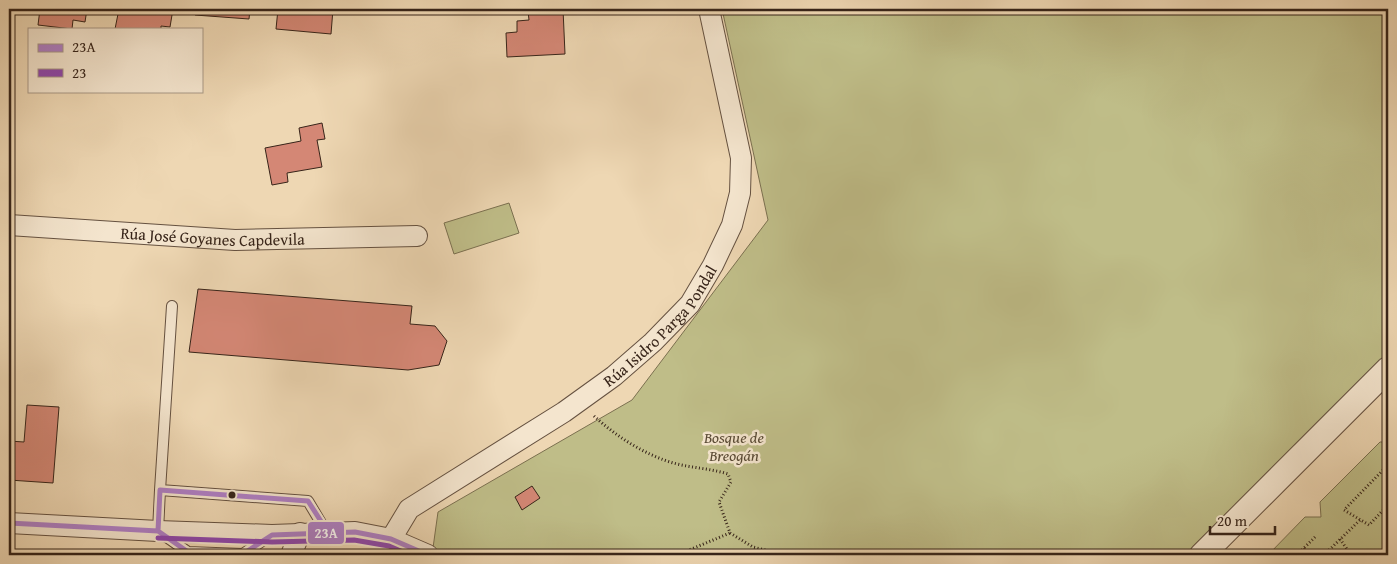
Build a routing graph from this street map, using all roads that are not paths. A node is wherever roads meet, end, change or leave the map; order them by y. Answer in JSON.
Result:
{"nodes":[{"id":1,"x":709,"y":9,"type":"edge"},
{"id":2,"x":9,"y":224,"type":"edge"},
{"id":3,"x":417,"y":236,"type":"dead end"},
{"id":4,"x":172,"y":306,"type":"dead end"},
{"id":5,"x":1388,"y":369,"type":"edge"},
{"id":6,"x":160,"y":490,"type":"junction"},
{"id":7,"x":9,"y":523,"type":"edge"},
{"id":8,"x":158,"y":531,"type":"junction"},
{"id":9,"x":300,"y":533,"type":"junction"},
{"id":10,"x":327,"y":533,"type":"junction"},
{"id":11,"x":391,"y":539,"type":"junction"},
{"id":12,"x":291,"y":555,"type":"edge"},
{"id":13,"x":428,"y":555,"type":"edge"},
{"id":14,"x":1202,"y":555,"type":"edge"}],
"edges":[{"from":1,"to":11,"type":"street","name":"Rúa Isidro Parga Pondal"},
{"from":2,"to":3,"type":"street","name":"Rúa José Goyanes Capdevila"},
{"from":4,"to":6,"type":"lane"},
{"from":5,"to":14,"type":"street"},
{"from":6,"to":8,"type":"lane"},
{"from":6,"to":10,"type":"lane"},
{"from":7,"to":8,"type":"street"},
{"from":8,"to":9,"type":"street"},
{"from":9,"to":10,"type":"street"},
{"from":9,"to":12,"type":"street"},
{"from":10,"to":11,"type":"street"},
{"from":11,"to":13,"type":"street"}]}
